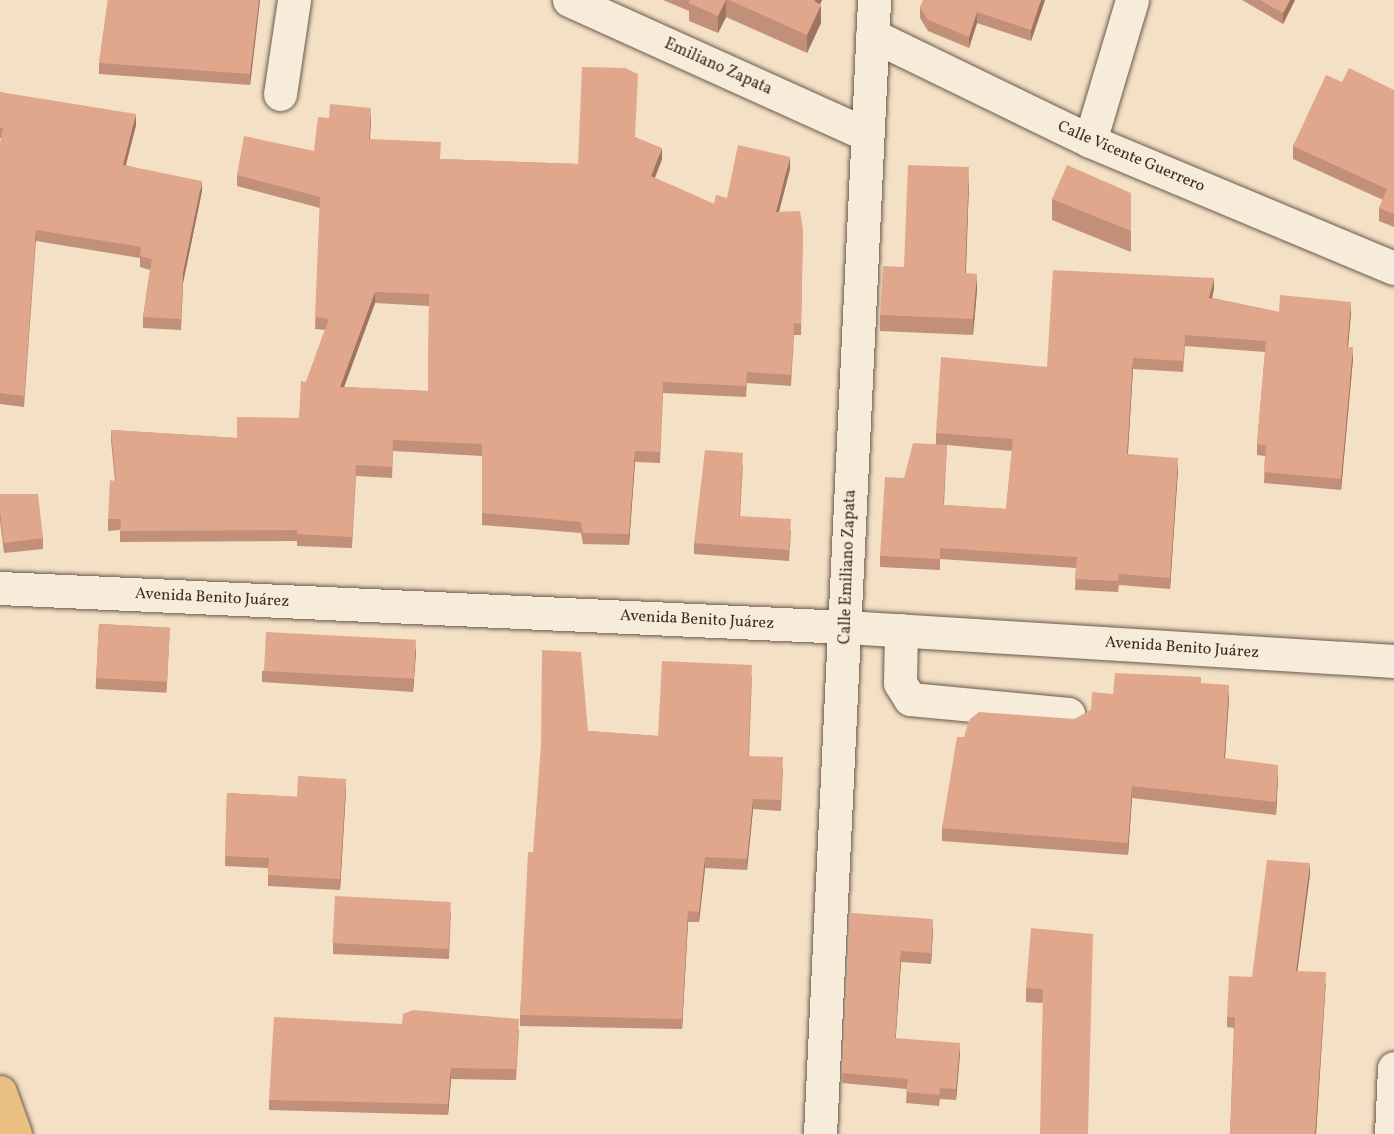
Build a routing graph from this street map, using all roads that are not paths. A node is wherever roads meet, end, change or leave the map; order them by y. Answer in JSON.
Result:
{"nodes":[{"id":1,"x":294,"y":0,"type":"edge"},
{"id":2,"x":569,"y":0,"type":"edge"},
{"id":3,"x":874,"y":0,"type":"edge"},
{"id":4,"x":1132,"y":0,"type":"edge"},
{"id":5,"x":872,"y":36,"type":"junction"},
{"id":6,"x":280,"y":94,"type":"dead end"},
{"id":7,"x":866,"y":134,"type":"junction"},
{"id":8,"x":1090,"y":141,"type":"junction"},
{"id":9,"x":1394,"y":268,"type":"edge"},
{"id":10,"x":0,"y":588,"type":"edge"},
{"id":11,"x":846,"y":627,"type":"junction"},
{"id":12,"x":901,"y":630,"type":"junction"},
{"id":13,"x":1394,"y":662,"type":"edge"},
{"id":14,"x":1068,"y":714,"type":"dead end"},
{"id":15,"x":1394,"y":1068,"type":"edge"},
{"id":16,"x":0,"y":1092,"type":"edge"},
{"id":17,"x":15,"y":1134,"type":"edge"},
{"id":18,"x":820,"y":1134,"type":"edge"},
{"id":19,"x":1390,"y":1134,"type":"edge"}],
"edges":[{"from":1,"to":6,"type":"street"},
{"from":2,"to":7,"type":"street","name":"Emiliano Zapata"},
{"from":3,"to":5,"type":"street","name":"Calle Emiliano Zapata"},
{"from":4,"to":8,"type":"street"},
{"from":5,"to":7,"type":"street","name":"Calle Emiliano Zapata"},
{"from":5,"to":8,"type":"street","name":"Calle Vicente Guerrero"},
{"from":7,"to":11,"type":"street","name":"Calle Emiliano Zapata"},
{"from":8,"to":9,"type":"street","name":"Calle Vicente Guerrero"},
{"from":10,"to":11,"type":"street","name":"Avenida Benito Juárez"},
{"from":11,"to":12,"type":"street","name":"Avenida Benito Juárez"},
{"from":11,"to":18,"type":"street","name":"Calle Emiliano Zapata"},
{"from":12,"to":13,"type":"street","name":"Avenida Benito Juárez"},
{"from":12,"to":14,"type":"street"},
{"from":15,"to":19,"type":"street"},
{"from":16,"to":17,"type":"highway"}]}
